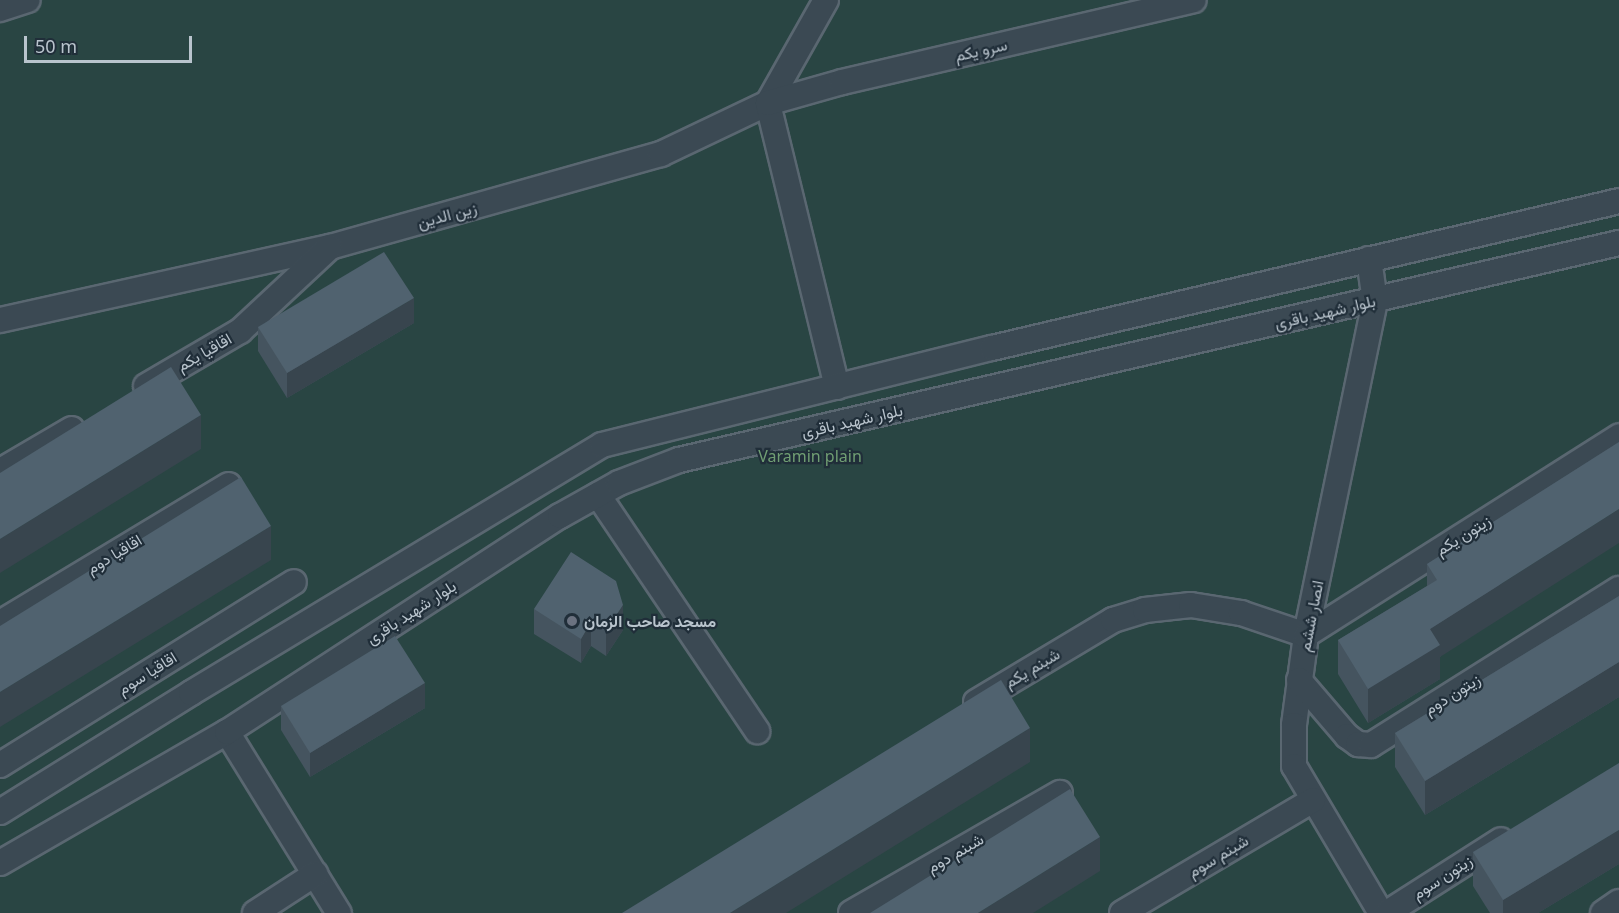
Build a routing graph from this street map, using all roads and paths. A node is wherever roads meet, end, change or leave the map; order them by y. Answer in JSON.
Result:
{"nodes":[{"id":1,"x":28,"y":0,"type":"edge"},
{"id":2,"x":826,"y":0,"type":"edge"},
{"id":3,"x":1194,"y":0,"type":"edge"},
{"id":4,"x":0,"y":9,"type":"edge"},
{"id":5,"x":768,"y":103,"type":"junction"},
{"id":6,"x":1619,"y":201,"type":"edge"},
{"id":7,"x":1619,"y":243,"type":"edge"},
{"id":8,"x":330,"y":247,"type":"junction"},
{"id":9,"x":1369,"y":259,"type":"junction"},
{"id":10,"x":1375,"y":301,"type":"junction"},
{"id":11,"x":0,"y":320,"type":"edge"},
{"id":12,"x":837,"y":387,"type":"junction"},
{"id":13,"x":130,"y":395,"type":"edge"},
{"id":14,"x":90,"y":419,"type":"edge"},
{"id":15,"x":1619,"y":436,"type":"edge"},
{"id":16,"x":0,"y":471,"type":"edge"},
{"id":17,"x":229,"y":485,"type":"edge"},
{"id":18,"x":598,"y":495,"type":"junction"},
{"id":19,"x":294,"y":582,"type":"dead end"},
{"id":20,"x":1619,"y":590,"type":"edge"},
{"id":21,"x":0,"y":623,"type":"edge"},
{"id":22,"x":1306,"y":635,"type":"junction"},
{"id":23,"x":1299,"y":680,"type":"junction"},
{"id":24,"x":960,"y":712,"type":"edge"},
{"id":25,"x":757,"y":731,"type":"dead end"},
{"id":26,"x":227,"y":732,"type":"junction"},
{"id":27,"x":0,"y":765,"type":"edge"},
{"id":28,"x":1060,"y":793,"type":"edge"},
{"id":29,"x":1313,"y":800,"type":"junction"},
{"id":30,"x":0,"y":812,"type":"edge"},
{"id":31,"x":1522,"y":826,"type":"edge"},
{"id":32,"x":0,"y":862,"type":"edge"},
{"id":33,"x":315,"y":874,"type":"junction"},
{"id":34,"x":1619,"y":902,"type":"edge"},
{"id":35,"x":255,"y":913,"type":"edge"},
{"id":36,"x":339,"y":913,"type":"edge"},
{"id":37,"x":851,"y":913,"type":"edge"},
{"id":38,"x":1122,"y":913,"type":"edge"},
{"id":39,"x":1381,"y":913,"type":"edge"},
{"id":40,"x":1387,"y":913,"type":"edge"},
{"id":41,"x":1602,"y":913,"type":"edge"}],
"edges":[{"from":1,"to":4,"type":"street"},
{"from":2,"to":5,"type":"street"},
{"from":3,"to":5,"type":"street","name":"سرو یکم"},
{"from":5,"to":8,"type":"street","name":"زین الدین"},
{"from":5,"to":12,"type":"street"},
{"from":6,"to":9,"type":"street"},
{"from":7,"to":10,"type":"street","name":"بلوار شهید باقری"},
{"from":8,"to":11,"type":"street","name":"زین الدین"},
{"from":8,"to":13,"type":"street","name":"اقاقیا یکم"},
{"from":9,"to":10,"type":"street","name":"انصار ششم"},
{"from":9,"to":12,"type":"street"},
{"from":10,"to":18,"type":"street","name":"بلوار شهید باقری"},
{"from":10,"to":22,"type":"street","name":"انصار ششم"},
{"from":12,"to":30,"type":"street"},
{"from":14,"to":16,"type":"street"},
{"from":15,"to":22,"type":"street","name":"زیتون یکم"},
{"from":17,"to":21,"type":"street","name":"اقاقیا دوم"},
{"from":18,"to":25,"type":"street"},
{"from":18,"to":26,"type":"street","name":"بلوار شهید باقری"},
{"from":19,"to":27,"type":"street","name":"اقاقیا سوم"},
{"from":20,"to":23,"type":"street","name":"زیتون دوم"},
{"from":22,"to":23,"type":"street","name":"انصار ششم"},
{"from":22,"to":24,"type":"street","name":"شبنم یکم"},
{"from":23,"to":29,"type":"street","name":"انصار ششم"},
{"from":26,"to":32,"type":"street","name":"بلوار شهید باقری"},
{"from":26,"to":33,"type":"street"},
{"from":28,"to":37,"type":"street","name":"شبنم دوم"},
{"from":29,"to":38,"type":"street","name":"شبنم سوم"},
{"from":29,"to":39,"type":"street","name":"انصار ششم"},
{"from":31,"to":40,"type":"street","name":"زیتون سوم"},
{"from":33,"to":35,"type":"street"},
{"from":33,"to":36,"type":"street"},
{"from":34,"to":41,"type":"street"}]}
